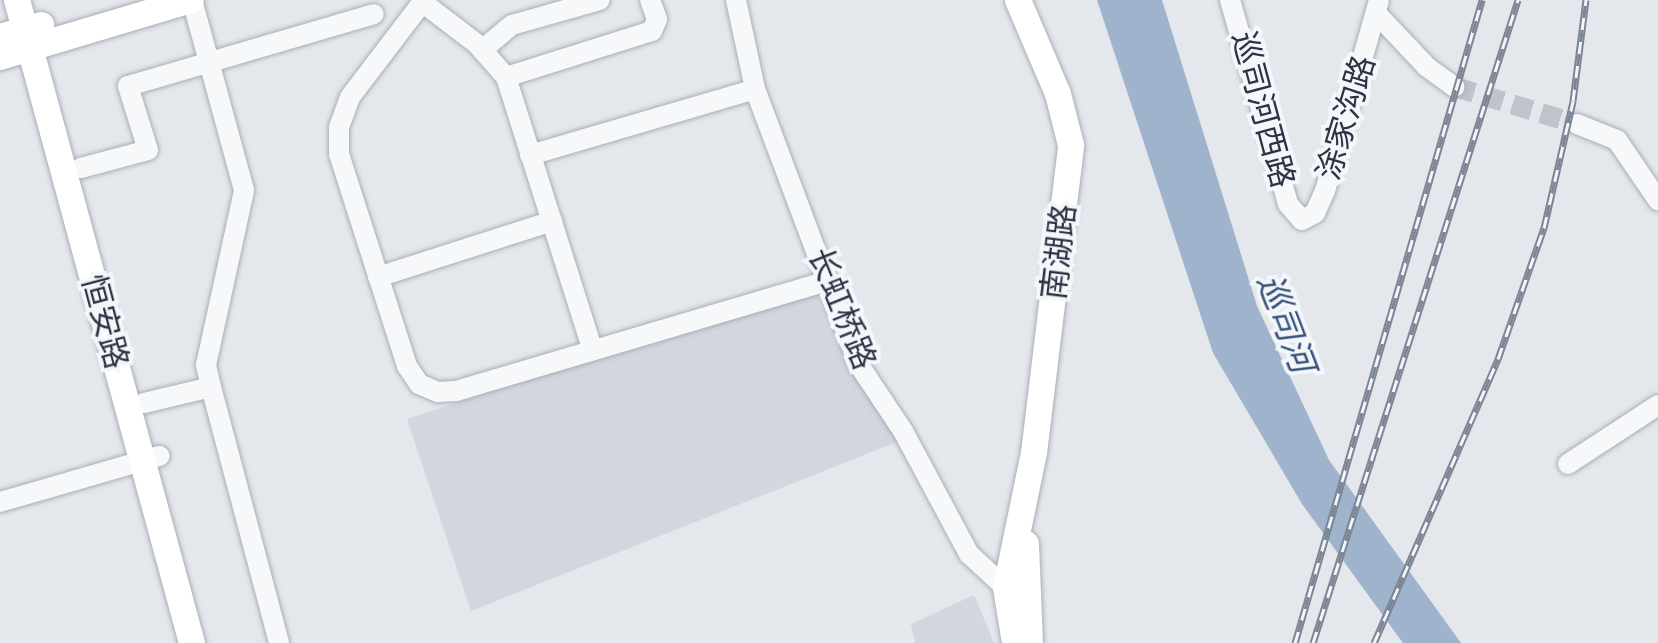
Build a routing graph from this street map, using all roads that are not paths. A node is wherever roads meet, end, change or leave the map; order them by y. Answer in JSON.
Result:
{"nodes":[{"id":1,"x":17,"y":0,"type":"edge"},
{"id":2,"x":134,"y":0,"type":"edge"},
{"id":3,"x":191,"y":0,"type":"edge"},
{"id":4,"x":600,"y":0,"type":"edge"},
{"id":5,"x":650,"y":0,"type":"edge"},
{"id":6,"x":736,"y":0,"type":"edge"},
{"id":7,"x":1018,"y":0,"type":"edge"},
{"id":8,"x":1230,"y":0,"type":"edge"},
{"id":9,"x":423,"y":1,"type":"edge"},
{"id":10,"x":1378,"y":7,"type":"edge"},
{"id":11,"x":374,"y":14,"type":"dead end"},
{"id":12,"x":30,"y":30,"type":"edge"},
{"id":13,"x":482,"y":50,"type":"junction"},
{"id":14,"x":0,"y":57,"type":"edge"},
{"id":15,"x":209,"y":63,"type":"junction"},
{"id":16,"x":506,"y":77,"type":"junction"},
{"id":17,"x":1455,"y":87,"type":"tunnel mouth"},
{"id":18,"x":755,"y":89,"type":"junction"},
{"id":19,"x":1577,"y":124,"type":"tunnel mouth"},
{"id":20,"x":530,"y":155,"type":"junction"},
{"id":21,"x":81,"y":168,"type":"junction"},
{"id":22,"x":1658,"y":200,"type":"edge"},
{"id":23,"x":1296,"y":218,"type":"joint"},
{"id":24,"x":552,"y":221,"type":"junction"},
{"id":25,"x":378,"y":277,"type":"junction"},
{"id":26,"x":827,"y":281,"type":"junction"},
{"id":27,"x":593,"y":351,"type":"junction"},
{"id":28,"x":211,"y":387,"type":"junction"},
{"id":29,"x":144,"y":403,"type":"junction"},
{"id":30,"x":1658,"y":405,"type":"edge"},
{"id":31,"x":151,"y":459,"type":"junction"},
{"id":32,"x":1568,"y":464,"type":"dead end"},
{"id":33,"x":0,"y":502,"type":"edge"},
{"id":34,"x":1025,"y":512,"type":"junction"},
{"id":35,"x":1006,"y":588,"type":"junction"},
{"id":36,"x":192,"y":643,"type":"edge"},
{"id":37,"x":210,"y":643,"type":"edge"},
{"id":38,"x":279,"y":643,"type":"edge"},
{"id":39,"x":1015,"y":643,"type":"edge"},
{"id":40,"x":1030,"y":643,"type":"edge"}],
"edges":[{"from":1,"to":12,"type":"main road","name":"恒安路"},
{"from":2,"to":12,"type":"main road"},
{"from":3,"to":12,"type":"main road"},
{"from":3,"to":15,"type":"street"},
{"from":4,"to":13,"type":"street"},
{"from":5,"to":16,"type":"street"},
{"from":6,"to":18,"type":"street","name":"长虹桥路"},
{"from":7,"to":34,"type":"main road","name":"南湖路"},
{"from":8,"to":23,"type":"street","name":"巡司河西路"},
{"from":9,"to":13,"type":"street"},
{"from":9,"to":25,"type":"street"},
{"from":10,"to":17,"type":"street"},
{"from":10,"to":23,"type":"street","name":"涂家沟路"},
{"from":11,"to":15,"type":"street"},
{"from":12,"to":14,"type":"main road"},
{"from":12,"to":21,"type":"main road","name":"恒安路"},
{"from":12,"to":31,"type":"main road","name":"恒安路"},
{"from":13,"to":16,"type":"street"},
{"from":15,"to":21,"type":"street"},
{"from":15,"to":28,"type":"street"},
{"from":16,"to":20,"type":"street"},
{"from":18,"to":20,"type":"street"},
{"from":18,"to":26,"type":"street","name":"长虹桥路"},
{"from":19,"to":22,"type":"street"},
{"from":20,"to":24,"type":"street"},
{"from":21,"to":29,"type":"main road","name":"恒安路"},
{"from":24,"to":25,"type":"street"},
{"from":24,"to":27,"type":"street"},
{"from":25,"to":27,"type":"street"},
{"from":26,"to":27,"type":"street"},
{"from":26,"to":35,"type":"street","name":"长虹桥路"},
{"from":28,"to":29,"type":"street"},
{"from":28,"to":38,"type":"street"},
{"from":29,"to":31,"type":"main road","name":"恒安路"},
{"from":30,"to":32,"type":"street"},
{"from":31,"to":33,"type":"street"},
{"from":31,"to":36,"type":"main road","name":"恒安路"},
{"from":31,"to":37,"type":"main road","name":"恒安路"},
{"from":34,"to":35,"type":"main road","name":"南湖路"},
{"from":34,"to":40,"type":"main road","name":"南湖路"},
{"from":35,"to":39,"type":"main road","name":"南湖路"}]}
